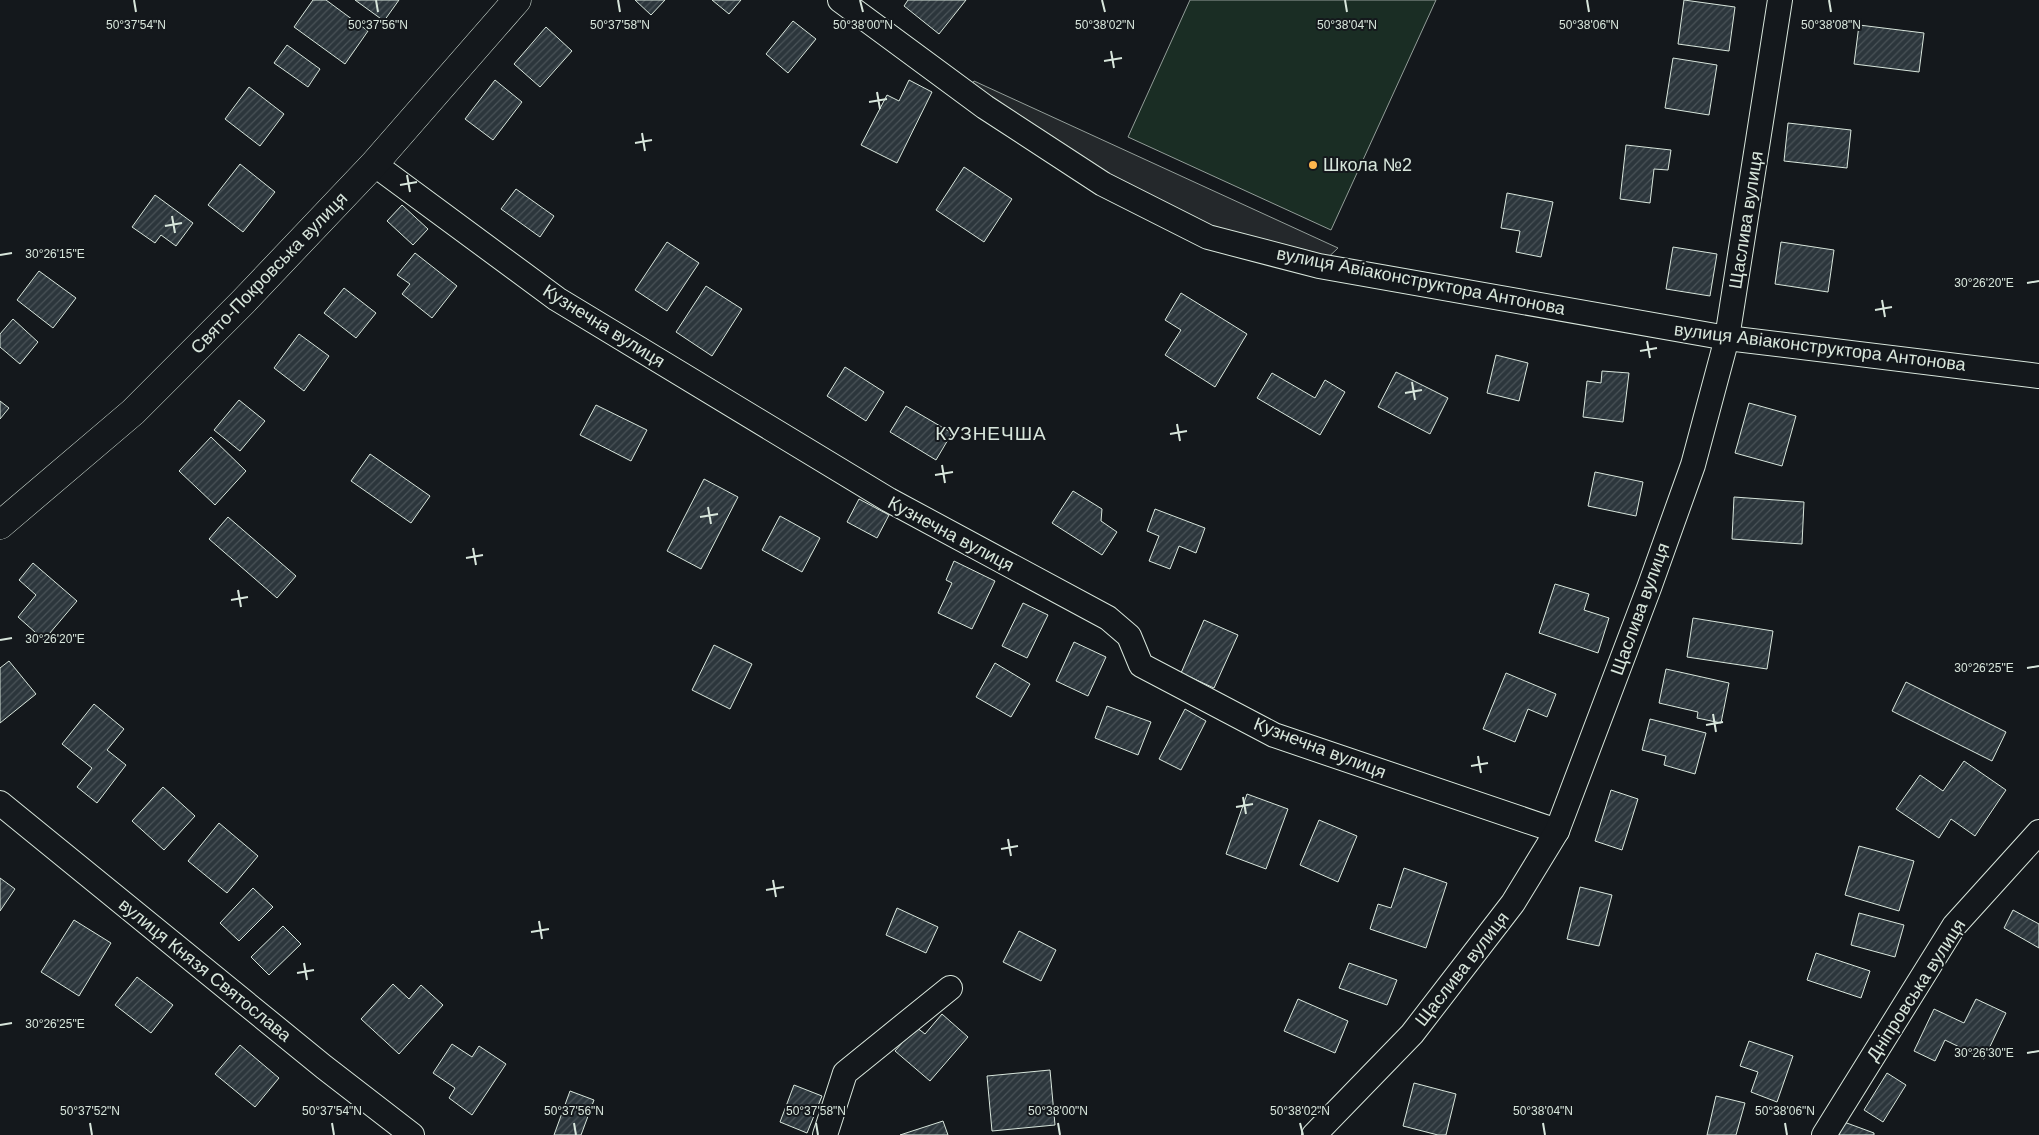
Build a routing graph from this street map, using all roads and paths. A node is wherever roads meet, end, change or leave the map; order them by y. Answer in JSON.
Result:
{"nodes":[{"id":1,"x":517,"y":0,"type":"edge"},
{"id":2,"x":840,"y":0,"type":"edge"},
{"id":3,"x":1780,"y":0,"type":"edge"},
{"id":4,"x":374,"y":164,"type":"junction"},
{"id":5,"x":1727,"y":338,"type":"junction"},
{"id":6,"x":2039,"y":376,"type":"edge"},
{"id":7,"x":0,"y":525,"type":"edge"},
{"id":8,"x":0,"y":804,"type":"edge"},
{"id":9,"x":1557,"y":831,"type":"junction"},
{"id":10,"x":2039,"y":832,"type":"edge"},
{"id":11,"x":950,"y":988,"type":"dead end"},
{"id":12,"x":412,"y":1135,"type":"edge"},
{"id":13,"x":825,"y":1135,"type":"edge"},
{"id":14,"x":1314,"y":1135,"type":"edge"},
{"id":15,"x":1824,"y":1135,"type":"edge"}],
"edges":[{"from":1,"to":4,"type":"main road","name":"Свято-Покровська вулиця"},
{"from":2,"to":5,"type":"street","name":"вулиця Авіаконструктора Антонова"},
{"from":3,"to":5,"type":"street","name":"Щаслива вулиця"},
{"from":4,"to":7,"type":"main road","name":"Свято-Покровська вулиця"},
{"from":4,"to":9,"type":"street","name":"Кузнечна вулиця"},
{"from":5,"to":6,"type":"street","name":"вулиця Авіаконструктора Антонова"},
{"from":5,"to":9,"type":"street","name":"Щаслива вулиця"},
{"from":8,"to":12,"type":"street","name":"вулиця Князя Святослава"},
{"from":9,"to":14,"type":"street","name":"Щаслива вулиця"},
{"from":10,"to":15,"type":"street","name":"Дніпровська вулиця"},
{"from":11,"to":13,"type":"street"}]}
